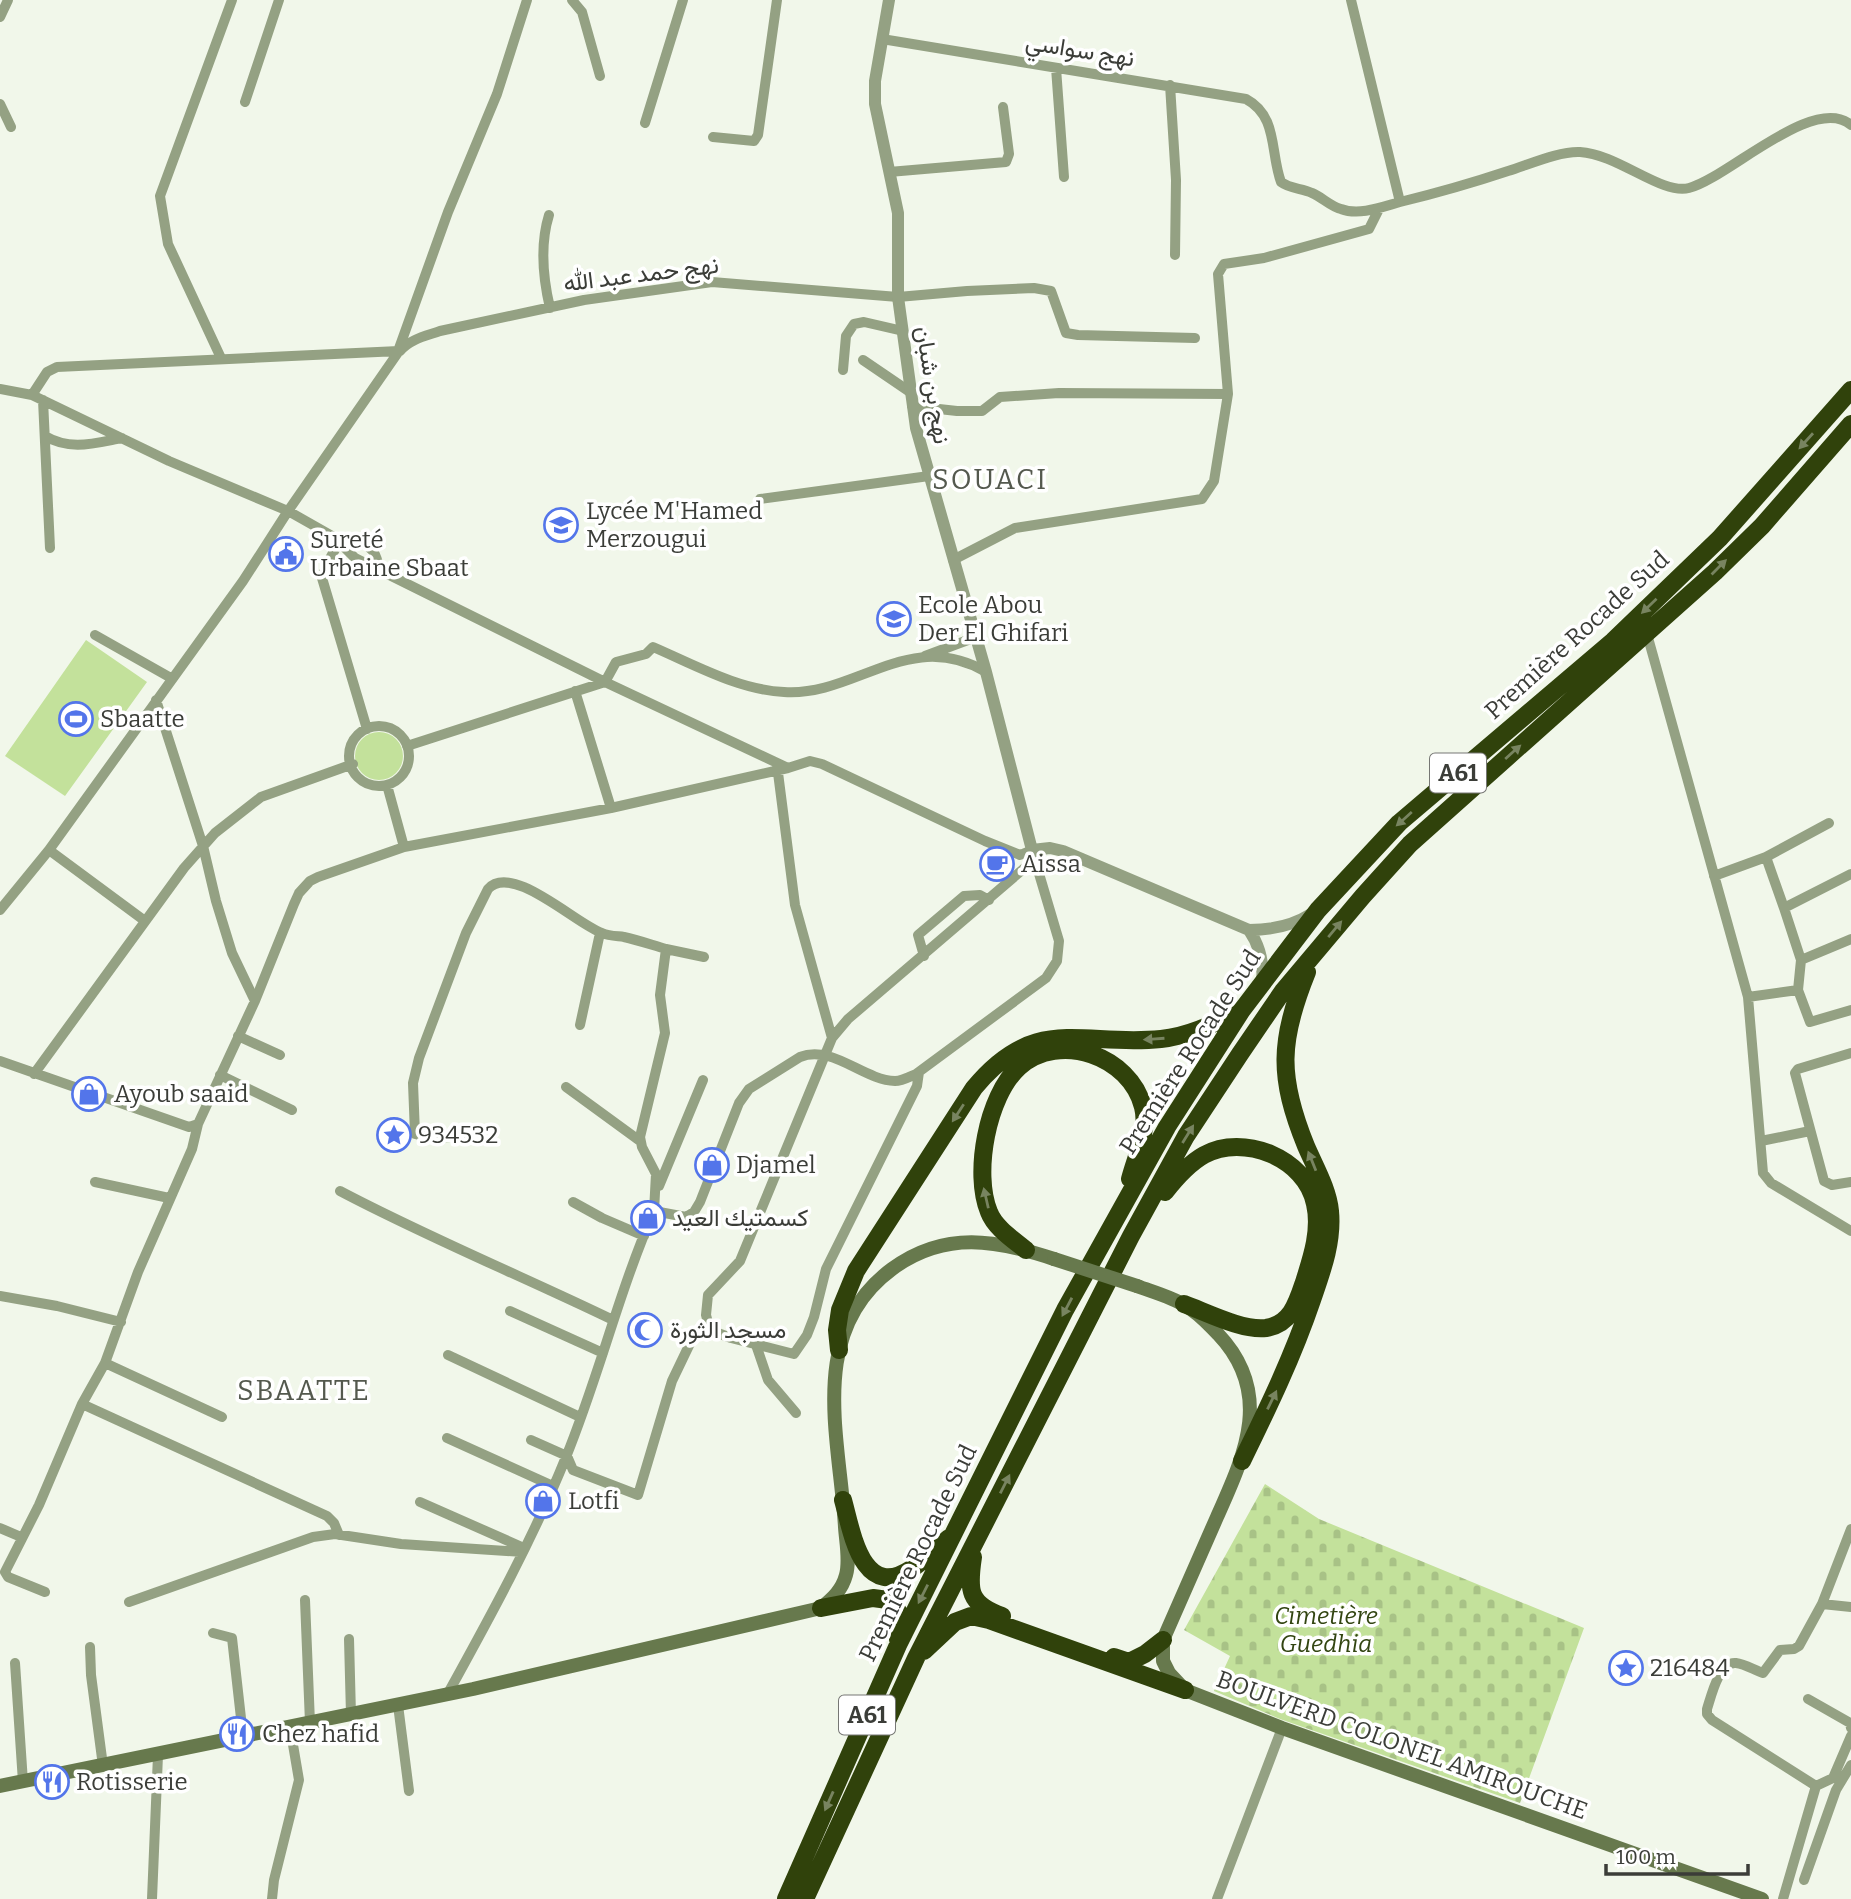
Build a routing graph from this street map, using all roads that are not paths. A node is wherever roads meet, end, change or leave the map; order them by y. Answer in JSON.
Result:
{"nodes":[{"id":1,"x":8,"y":0,"type":"edge"},
{"id":2,"x":232,"y":0,"type":"edge"},
{"id":3,"x":279,"y":0,"type":"edge"},
{"id":4,"x":527,"y":0,"type":"edge"},
{"id":5,"x":572,"y":0,"type":"edge"},
{"id":6,"x":683,"y":0,"type":"edge"},
{"id":7,"x":777,"y":0,"type":"edge"},
{"id":8,"x":889,"y":0,"type":"edge"},
{"id":9,"x":1351,"y":0,"type":"edge"},
{"id":10,"x":0,"y":17,"type":"edge"},
{"id":11,"x":882,"y":40,"type":"junction"},
{"id":12,"x":1056,"y":68,"type":"junction"},
{"id":13,"x":600,"y":76,"type":"dead end"},
{"id":14,"x":1170,"y":85,"type":"junction"},
{"id":15,"x":245,"y":102,"type":"dead end"},
{"id":16,"x":0,"y":104,"type":"edge"},
{"id":17,"x":1003,"y":107,"type":"dead end"},
{"id":18,"x":645,"y":123,"type":"dead end"},
{"id":19,"x":1851,"y":125,"type":"edge"},
{"id":20,"x":11,"y":127,"type":"dead end"},
{"id":21,"x":713,"y":137,"type":"dead end"},
{"id":22,"x":889,"y":172,"type":"junction"},
{"id":23,"x":1064,"y":177,"type":"dead end"},
{"id":24,"x":1400,"y":202,"type":"junction"},
{"id":25,"x":1379,"y":209,"type":"junction"},
{"id":26,"x":549,"y":215,"type":"dead end"},
{"id":27,"x":1175,"y":255,"type":"dead end"},
{"id":28,"x":898,"y":297,"type":"junction"},
{"id":29,"x":550,"y":308,"type":"junction"},
{"id":30,"x":903,"y":331,"type":"junction"},
{"id":31,"x":1195,"y":338,"type":"dead end"},
{"id":32,"x":398,"y":352,"type":"junction"},
{"id":33,"x":221,"y":358,"type":"junction"},
{"id":34,"x":863,"y":360,"type":"dead end"},
{"id":35,"x":843,"y":370,"type":"dead end"},
{"id":36,"x":0,"y":389,"type":"edge"},
{"id":37,"x":1851,"y":390,"type":"edge"},
{"id":38,"x":910,"y":392,"type":"junction"},
{"id":39,"x":1228,"y":394,"type":"junction"},
{"id":40,"x":32,"y":395,"type":"junction"},
{"id":41,"x":43,"y":400,"type":"junction"},
{"id":42,"x":912,"y":406,"type":"junction"},
{"id":43,"x":1851,"y":424,"type":"edge"},
{"id":44,"x":45,"y":436,"type":"junction"},
{"id":45,"x":122,"y":438,"type":"junction"},
{"id":46,"x":929,"y":476,"type":"junction"},
{"id":47,"x":760,"y":499,"type":"dead end"},
{"id":48,"x":288,"y":511,"type":"junction"},
{"id":49,"x":339,"y":542,"type":"junction"},
{"id":50,"x":50,"y":548,"type":"dead end"},
{"id":51,"x":953,"y":560,"type":"junction"},
{"id":52,"x":379,"y":571,"type":"junction"},
{"id":53,"x":1647,"y":634,"type":"junction"},
{"id":54,"x":94,"y":635,"type":"dead end"},
{"id":55,"x":975,"y":637,"type":"junction"},
{"id":56,"x":921,"y":657,"type":"junction"},
{"id":57,"x":986,"y":672,"type":"junction"},
{"id":58,"x":171,"y":678,"type":"junction"},
{"id":59,"x":605,"y":682,"type":"junction"},
{"id":60,"x":575,"y":691,"type":"junction"},
{"id":61,"x":156,"y":700,"type":"junction"},
{"id":62,"x":367,"y":729,"type":"junction"},
{"id":63,"x":407,"y":746,"type":"junction"},
{"id":64,"x":353,"y":764,"type":"junction"},
{"id":65,"x":781,"y":767,"type":"junction"},
{"id":66,"x":387,"y":785,"type":"junction"},
{"id":67,"x":611,"y":808,"type":"junction"},
{"id":68,"x":1829,"y":823,"type":"dead end"},
{"id":69,"x":203,"y":845,"type":"junction"},
{"id":70,"x":404,"y":847,"type":"junction"},
{"id":71,"x":49,"y":850,"type":"junction"},
{"id":72,"x":1033,"y":854,"type":"junction"},
{"id":73,"x":1766,"y":856,"type":"junction"},
{"id":74,"x":1851,"y":874,"type":"edge"},
{"id":75,"x":1714,"y":876,"type":"junction"},
{"id":76,"x":989,"y":900,"type":"junction"},
{"id":77,"x":1783,"y":908,"type":"junction"},
{"id":78,"x":1318,"y":910,"type":"junction"},
{"id":79,"x":0,"y":911,"type":"edge"},
{"id":80,"x":145,"y":921,"type":"junction"},
{"id":81,"x":1249,"y":930,"type":"junction"},
{"id":82,"x":600,"y":933,"type":"junction"},
{"id":83,"x":1848,"y":940,"type":"edge"},
{"id":84,"x":666,"y":949,"type":"junction"},
{"id":85,"x":1851,"y":952,"type":"edge"},
{"id":86,"x":1313,"y":955,"type":"junction"},
{"id":87,"x":924,"y":956,"type":"junction"},
{"id":88,"x":704,"y":957,"type":"dead end"},
{"id":89,"x":1801,"y":960,"type":"junction"},
{"id":90,"x":1262,"y":982,"type":"junction"},
{"id":91,"x":1798,"y":990,"type":"junction"},
{"id":92,"x":1748,"y":997,"type":"junction"},
{"id":93,"x":256,"y":1002,"type":"junction"},
{"id":94,"x":1242,"y":1010,"type":"junction"},
{"id":95,"x":1851,"y":1010,"type":"edge"},
{"id":96,"x":580,"y":1025,"type":"dead end"},
{"id":97,"x":238,"y":1037,"type":"junction"},
{"id":98,"x":832,"y":1038,"type":"junction"},
{"id":99,"x":1851,"y":1053,"type":"edge"},
{"id":100,"x":280,"y":1055,"type":"dead end"},
{"id":101,"x":825,"y":1055,"type":"junction"},
{"id":102,"x":0,"y":1061,"type":"edge"},
{"id":103,"x":919,"y":1072,"type":"junction"},
{"id":104,"x":34,"y":1074,"type":"junction"},
{"id":105,"x":220,"y":1075,"type":"junction"},
{"id":106,"x":704,"y":1080,"type":"dead end"},
{"id":107,"x":566,"y":1087,"type":"dead end"},
{"id":108,"x":292,"y":1110,"type":"dead end"},
{"id":109,"x":198,"y":1124,"type":"junction"},
{"id":110,"x":1810,"y":1131,"type":"junction"},
{"id":111,"x":470,"y":1136,"type":"dead end"},
{"id":112,"x":640,"y":1141,"type":"junction"},
{"id":113,"x":1761,"y":1141,"type":"junction"},
{"id":114,"x":95,"y":1182,"type":"dead end"},
{"id":115,"x":1851,"y":1182,"type":"edge"},
{"id":116,"x":340,"y":1191,"type":"dead end"},
{"id":117,"x":657,"y":1191,"type":"junction"},
{"id":118,"x":169,"y":1198,"type":"junction"},
{"id":119,"x":573,"y":1202,"type":"dead end"},
{"id":120,"x":1123,"y":1204,"type":"junction"},
{"id":121,"x":654,"y":1212,"type":"junction"},
{"id":122,"x":1851,"y":1231,"type":"edge"},
{"id":123,"x":643,"y":1236,"type":"junction"},
{"id":124,"x":1131,"y":1236,"type":"junction"},
{"id":125,"x":1026,"y":1250,"type":"junction"},
{"id":126,"x":0,"y":1296,"type":"edge"},
{"id":127,"x":1184,"y":1304,"type":"junction"},
{"id":128,"x":510,"y":1311,"type":"dead end"},
{"id":129,"x":613,"y":1320,"type":"junction"},
{"id":130,"x":121,"y":1322,"type":"junction"},
{"id":131,"x":710,"y":1330,"type":"junction"},
{"id":132,"x":756,"y":1345,"type":"junction"},
{"id":133,"x":839,"y":1350,"type":"junction"},
{"id":134,"x":603,"y":1353,"type":"junction"},
{"id":135,"x":448,"y":1355,"type":"dead end"},
{"id":136,"x":105,"y":1363,"type":"junction"},
{"id":137,"x":82,"y":1404,"type":"junction"},
{"id":138,"x":796,"y":1413,"type":"dead end"},
{"id":139,"x":222,"y":1417,"type":"dead end"},
{"id":140,"x":580,"y":1417,"type":"junction"},
{"id":141,"x":447,"y":1438,"type":"dead end"},
{"id":142,"x":531,"y":1440,"type":"dead end"},
{"id":143,"x":567,"y":1456,"type":"junction"},
{"id":144,"x":1242,"y":1461,"type":"junction"},
{"id":145,"x":554,"y":1486,"type":"junction"},
{"id":146,"x":843,"y":1500,"type":"junction"},
{"id":147,"x":420,"y":1502,"type":"dead end"},
{"id":148,"x":0,"y":1528,"type":"edge"},
{"id":149,"x":1851,"y":1529,"type":"edge"},
{"id":150,"x":954,"y":1534,"type":"junction"},
{"id":151,"x":339,"y":1535,"type":"junction"},
{"id":152,"x":21,"y":1537,"type":"junction"},
{"id":153,"x":974,"y":1545,"type":"junction"},
{"id":154,"x":523,"y":1550,"type":"junction"},
{"id":155,"x":45,"y":1592,"type":"dead end"},
{"id":156,"x":305,"y":1600,"type":"dead end"},
{"id":157,"x":129,"y":1602,"type":"dead end"},
{"id":158,"x":1822,"y":1604,"type":"junction"},
{"id":159,"x":1851,"y":1606,"type":"edge"},
{"id":160,"x":821,"y":1608,"type":"junction"},
{"id":161,"x":213,"y":1633,"type":"dead end"},
{"id":162,"x":349,"y":1639,"type":"dead end"},
{"id":163,"x":1163,"y":1640,"type":"junction"},
{"id":164,"x":898,"y":1645,"type":"junction"},
{"id":165,"x":90,"y":1647,"type":"dead end"},
{"id":166,"x":916,"y":1658,"type":"junction"},
{"id":167,"x":15,"y":1663,"type":"dead end"},
{"id":168,"x":1185,"y":1690,"type":"junction"},
{"id":169,"x":447,"y":1695,"type":"junction"},
{"id":170,"x":1808,"y":1699,"type":"dead end"},
{"id":171,"x":398,"y":1705,"type":"junction"},
{"id":172,"x":351,"y":1715,"type":"junction"},
{"id":173,"x":310,"y":1723,"type":"junction"},
{"id":174,"x":290,"y":1727,"type":"junction"},
{"id":175,"x":1282,"y":1728,"type":"junction"},
{"id":176,"x":1851,"y":1728,"type":"edge"},
{"id":177,"x":243,"y":1736,"type":"junction"},
{"id":178,"x":1851,"y":1737,"type":"edge"},
{"id":179,"x":158,"y":1755,"type":"junction"},
{"id":180,"x":1851,"y":1765,"type":"edge"},
{"id":181,"x":103,"y":1766,"type":"junction"},
{"id":182,"x":23,"y":1782,"type":"junction"},
{"id":183,"x":0,"y":1786,"type":"edge"},
{"id":184,"x":1816,"y":1786,"type":"junction"},
{"id":185,"x":409,"y":1791,"type":"dead end"},
{"id":186,"x":1804,"y":1880,"type":"dead end"},
{"id":187,"x":152,"y":1899,"type":"edge"},
{"id":188,"x":272,"y":1899,"type":"edge"},
{"id":189,"x":786,"y":1899,"type":"edge"},
{"id":190,"x":805,"y":1899,"type":"edge"},
{"id":191,"x":1217,"y":1899,"type":"edge"},
{"id":192,"x":1762,"y":1899,"type":"edge"},
{"id":193,"x":1783,"y":1899,"type":"edge"}],
"edges":[{"from":1,"to":10,"type":"street"},
{"from":2,"to":33,"type":"street"},
{"from":3,"to":15,"type":"street"},
{"from":4,"to":32,"type":"street"},
{"from":5,"to":13,"type":"street"},
{"from":6,"to":18,"type":"street"},
{"from":7,"to":21,"type":"street"},
{"from":8,"to":11,"type":"street","name":"نهج بن شبان"},
{"from":9,"to":24,"type":"street"},
{"from":11,"to":12,"type":"street","name":"نهج سواسي"},
{"from":11,"to":22,"type":"street","name":"نهج بن شبان"},
{"from":12,"to":14,"type":"street","name":"نهج سواسي"},
{"from":12,"to":23,"type":"street"},
{"from":14,"to":25,"type":"street","name":"نهج سواسي"},
{"from":14,"to":27,"type":"street"},
{"from":16,"to":20,"type":"street"},
{"from":17,"to":22,"type":"street"},
{"from":19,"to":24,"type":"street"},
{"from":22,"to":28,"type":"street","name":"نهج بن شبان"},
{"from":24,"to":25,"type":"street"},
{"from":25,"to":39,"type":"street"},
{"from":26,"to":29,"type":"street"},
{"from":28,"to":29,"type":"street","name":"نهج حمد عبد الله"},
{"from":28,"to":30,"type":"street","name":"نهج بن شبان"},
{"from":28,"to":31,"type":"street","name":"نهج حمد عبد الله"},
{"from":29,"to":32,"type":"street","name":"نهج حمد عبد الله"},
{"from":30,"to":35,"type":"street"},
{"from":30,"to":38,"type":"street","name":"نهج بن شبان"},
{"from":32,"to":33,"type":"street"},
{"from":32,"to":48,"type":"street"},
{"from":33,"to":40,"type":"street"},
{"from":34,"to":38,"type":"street"},
{"from":36,"to":40,"type":"street"},
{"from":37,"to":78,"type":"highway","name":"Première Rocade Sud","number":"A61","one_way":true},
{"from":38,"to":42,"type":"street","name":"نهج بن شبان"},
{"from":39,"to":42,"type":"street"},
{"from":39,"to":51,"type":"street"},
{"from":40,"to":41,"type":"street"},
{"from":41,"to":44,"type":"street"},
{"from":41,"to":45,"type":"street"},
{"from":42,"to":46,"type":"street","name":"نهج بن شبان"},
{"from":53,"to":43,"type":"highway","name":"Première Rocade Sud","number":"A61","one_way":true},
{"from":44,"to":45,"type":"street"},
{"from":44,"to":50,"type":"street"},
{"from":45,"to":48,"type":"street"},
{"from":46,"to":47,"type":"street"},
{"from":46,"to":51,"type":"street","name":"نهج بن شبان"},
{"from":48,"to":49,"type":"street"},
{"from":48,"to":58,"type":"street"},
{"from":49,"to":52,"type":"street"},
{"from":49,"to":52,"type":"street"},
{"from":49,"to":62,"type":"street"},
{"from":51,"to":55,"type":"street","name":"نهج بن شبان"},
{"from":52,"to":59,"type":"street"},
{"from":53,"to":75,"type":"street"},
{"from":86,"to":53,"type":"highway","name":"Première Rocade Sud","number":"A61","one_way":true},
{"from":54,"to":58,"type":"street"},
{"from":55,"to":56,"type":"street"},
{"from":55,"to":57,"type":"street","name":"نهج بن شبان"},
{"from":56,"to":57,"type":"street"},
{"from":56,"to":59,"type":"street"},
{"from":57,"to":72,"type":"street","name":"نهج بن شبان"},
{"from":58,"to":61,"type":"street"},
{"from":59,"to":60,"type":"street"},
{"from":59,"to":65,"type":"street"},
{"from":60,"to":63,"type":"street"},
{"from":60,"to":67,"type":"street"},
{"from":61,"to":69,"type":"street"},
{"from":61,"to":71,"type":"street"},
{"from":62,"to":63,"type":"street"},
{"from":62,"to":64,"type":"street"},
{"from":63,"to":66,"type":"street"},
{"from":64,"to":66,"type":"street"},
{"from":64,"to":69,"type":"street"},
{"from":65,"to":67,"type":"street"},
{"from":65,"to":72,"type":"street"},
{"from":65,"to":98,"type":"street"},
{"from":66,"to":70,"type":"street"},
{"from":67,"to":70,"type":"street"},
{"from":68,"to":73,"type":"street"},
{"from":69,"to":80,"type":"street"},
{"from":69,"to":93,"type":"street"},
{"from":70,"to":93,"type":"street"},
{"from":71,"to":79,"type":"street"},
{"from":71,"to":80,"type":"street"},
{"from":72,"to":76,"type":"street"},
{"from":72,"to":81,"type":"street"},
{"from":72,"to":103,"type":"street"},
{"from":73,"to":75,"type":"street"},
{"from":73,"to":77,"type":"street"},
{"from":74,"to":77,"type":"street"},
{"from":75,"to":92,"type":"street"},
{"from":76,"to":87,"type":"street"},
{"from":76,"to":87,"type":"street"},
{"from":77,"to":89,"type":"street"},
{"from":78,"to":81,"type":"street"},
{"from":78,"to":90,"type":"highway","name":"Première Rocade Sud","number":"A61"},
{"from":80,"to":104,"type":"street"},
{"from":81,"to":90,"type":"street"},
{"from":82,"to":84,"type":"street"},
{"from":82,"to":96,"type":"street"},
{"from":82,"to":111,"type":"street"},
{"from":83,"to":85,"type":"street"},
{"from":83,"to":89,"type":"street"},
{"from":84,"to":88,"type":"street"},
{"from":84,"to":112,"type":"street"},
{"from":124,"to":86,"type":"highway","name":"Première Rocade Sud","number":"A61","one_way":true},
{"from":144,"to":86,"type":"highway","one_way":true},
{"from":87,"to":98,"type":"street"},
{"from":89,"to":91,"type":"street"},
{"from":90,"to":94,"type":"highway","name":"Première Rocade Sud","number":"A61"},
{"from":91,"to":92,"type":"street"},
{"from":91,"to":95,"type":"street"},
{"from":92,"to":113,"type":"street"},
{"from":93,"to":97,"type":"street"},
{"from":94,"to":120,"type":"highway","name":"Première Rocade Sud","number":"A61"},
{"from":94,"to":133,"type":"highway","one_way":true},
{"from":97,"to":100,"type":"street"},
{"from":97,"to":105,"type":"street"},
{"from":98,"to":101,"type":"street"},
{"from":99,"to":110,"type":"street"},
{"from":101,"to":103,"type":"street"},
{"from":101,"to":121,"type":"street"},
{"from":101,"to":131,"type":"street"},
{"from":102,"to":104,"type":"street"},
{"from":103,"to":132,"type":"street"},
{"from":104,"to":109,"type":"street"},
{"from":105,"to":108,"type":"street"},
{"from":105,"to":109,"type":"street"},
{"from":106,"to":117,"type":"street"},
{"from":107,"to":112,"type":"street"},
{"from":109,"to":118,"type":"street"},
{"from":110,"to":113,"type":"street"},
{"from":110,"to":115,"type":"street"},
{"from":112,"to":117,"type":"street"},
{"from":113,"to":122,"type":"street"},
{"from":114,"to":118,"type":"street"},
{"from":116,"to":129,"type":"street"},
{"from":117,"to":121,"type":"street"},
{"from":118,"to":130,"type":"street"},
{"from":119,"to":123,"type":"street"},
{"from":125,"to":120,"type":"highway","one_way":true},
{"from":120,"to":150,"type":"highway","name":"Première Rocade Sud","number":"A61","one_way":true},
{"from":121,"to":123,"type":"street"},
{"from":123,"to":129,"type":"street"},
{"from":124,"to":127,"type":"highway"},
{"from":153,"to":124,"type":"highway","name":"Première Rocade Sud","number":"A61","one_way":true},
{"from":125,"to":127,"type":"main road","bridge":true},
{"from":125,"to":133,"type":"main road"},
{"from":126,"to":130,"type":"street"},
{"from":127,"to":144,"type":"main road"},
{"from":128,"to":134,"type":"street"},
{"from":129,"to":134,"type":"street"},
{"from":130,"to":136,"type":"street"},
{"from":131,"to":132,"type":"street"},
{"from":131,"to":143,"type":"street"},
{"from":132,"to":138,"type":"street"},
{"from":133,"to":146,"type":"main road"},
{"from":134,"to":140,"type":"street"},
{"from":135,"to":140,"type":"street"},
{"from":136,"to":137,"type":"street"},
{"from":136,"to":139,"type":"street"},
{"from":137,"to":151,"type":"street"},
{"from":137,"to":152,"type":"street"},
{"from":140,"to":143,"type":"street"},
{"from":141,"to":145,"type":"street"},
{"from":142,"to":143,"type":"street"},
{"from":143,"to":145,"type":"street"},
{"from":144,"to":163,"type":"main road"},
{"from":145,"to":154,"type":"street"},
{"from":146,"to":150,"type":"highway"},
{"from":146,"to":160,"type":"main road"},
{"from":147,"to":154,"type":"street"},
{"from":148,"to":152,"type":"street"},
{"from":149,"to":158,"type":"street"},
{"from":150,"to":164,"type":"highway","name":"Première Rocade Sud","number":"A61","one_way":true},
{"from":151,"to":154,"type":"street"},
{"from":151,"to":157,"type":"street"},
{"from":152,"to":155,"type":"street"},
{"from":153,"to":163,"type":"highway"},
{"from":153,"to":166,"type":"highway","name":"Première Rocade Sud","number":"A61"},
{"from":154,"to":169,"type":"street"},
{"from":156,"to":173,"type":"street"},
{"from":158,"to":159,"type":"street"},
{"from":158,"to":184,"type":"street"},
{"from":160,"to":164,"type":"highway"},
{"from":160,"to":169,"type":"main road"},
{"from":161,"to":177,"type":"street"},
{"from":162,"to":172,"type":"street"},
{"from":163,"to":168,"type":"main road"},
{"from":164,"to":189,"type":"highway","name":"Première Rocade Sud","number":"A61","one_way":true},
{"from":165,"to":181,"type":"street"},
{"from":166,"to":168,"type":"highway"},
{"from":166,"to":190,"type":"highway","name":"Première Rocade Sud","number":"A61"},
{"from":167,"to":182,"type":"street"},
{"from":168,"to":175,"type":"main road","name":"BOULVERD COLONEL AMIROUCHE"},
{"from":169,"to":171,"type":"main road"},
{"from":170,"to":176,"type":"street"},
{"from":171,"to":172,"type":"main road"},
{"from":171,"to":185,"type":"street"},
{"from":172,"to":173,"type":"main road"},
{"from":173,"to":174,"type":"main road"},
{"from":174,"to":177,"type":"main road"},
{"from":174,"to":188,"type":"street"},
{"from":175,"to":191,"type":"street"},
{"from":175,"to":192,"type":"main road","name":"BOULVERD COLONEL AMIROUCHE"},
{"from":177,"to":179,"type":"main road"},
{"from":178,"to":184,"type":"street"},
{"from":179,"to":181,"type":"main road"},
{"from":179,"to":187,"type":"street"},
{"from":180,"to":186,"type":"street"},
{"from":181,"to":182,"type":"main road"},
{"from":182,"to":183,"type":"main road"},
{"from":184,"to":193,"type":"street"}]}
